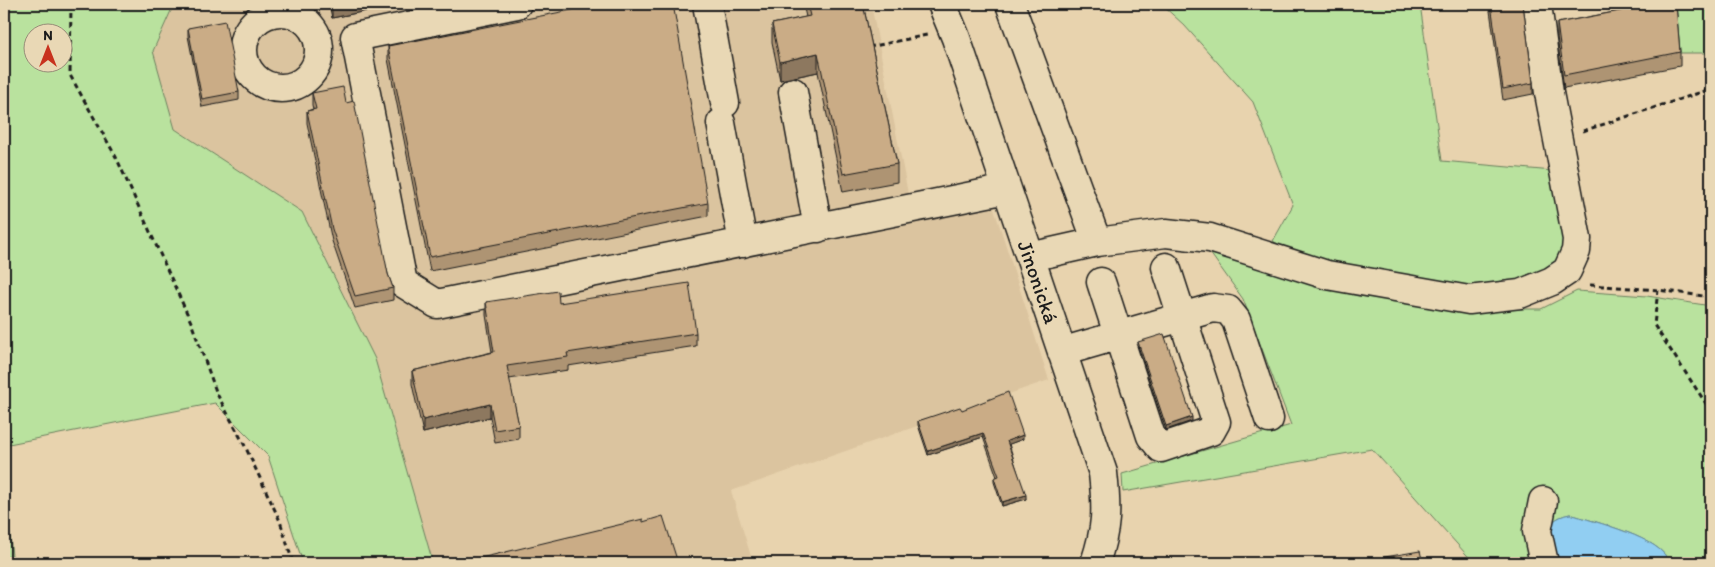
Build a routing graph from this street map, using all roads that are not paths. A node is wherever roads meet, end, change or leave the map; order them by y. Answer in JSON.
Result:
{"nodes":[{"id":1,"x":312,"y":4,"type":"edge"},
{"id":2,"x":517,"y":4,"type":"edge"},
{"id":3,"x":707,"y":4,"type":"edge"},
{"id":4,"x":942,"y":4,"type":"edge"},
{"id":5,"x":1010,"y":4,"type":"edge"},
{"id":6,"x":1541,"y":4,"type":"edge"},
{"id":7,"x":355,"y":37,"type":"junction"},
{"id":8,"x":793,"y":92,"type":"dead end"},
{"id":9,"x":1007,"y":189,"type":"junction"},
{"id":10,"x":818,"y":228,"type":"junction"},
{"id":11,"x":1097,"y":242,"type":"junction"},
{"id":12,"x":743,"y":243,"type":"junction"},
{"id":13,"x":1030,"y":257,"type":"junction"},
{"id":14,"x":1166,"y":267,"type":"dead end"},
{"id":15,"x":1101,"y":282,"type":"dead end"},
{"id":16,"x":1182,"y":316,"type":"junction"},
{"id":17,"x":1119,"y":335,"type":"junction"},
{"id":18,"x":1062,"y":353,"type":"junction"},
{"id":19,"x":1269,"y":419,"type":"dead end"},
{"id":20,"x":1543,"y":501,"type":"dead end"},
{"id":21,"x":1094,"y":563,"type":"edge"},
{"id":22,"x":1544,"y":563,"type":"edge"}],
"edges":[{"from":1,"to":7,"type":"street"},
{"from":2,"to":7,"type":"street"},
{"from":3,"to":12,"type":"street"},
{"from":4,"to":9,"type":"street","name":"Jinonická"},
{"from":5,"to":11,"type":"street"},
{"from":6,"to":11,"type":"street"},
{"from":7,"to":12,"type":"street"},
{"from":8,"to":10,"type":"street"},
{"from":9,"to":10,"type":"street"},
{"from":9,"to":13,"type":"street","name":"Jinonická"},
{"from":10,"to":12,"type":"street"},
{"from":11,"to":13,"type":"street"},
{"from":13,"to":18,"type":"street","name":"Jinonická"},
{"from":14,"to":16,"type":"street"},
{"from":15,"to":17,"type":"street"},
{"from":16,"to":17,"type":"street"},
{"from":16,"to":17,"type":"street"},
{"from":16,"to":19,"type":"street"},
{"from":17,"to":18,"type":"street"},
{"from":18,"to":21,"type":"street","name":"Jinonická"},
{"from":20,"to":22,"type":"street"}]}
